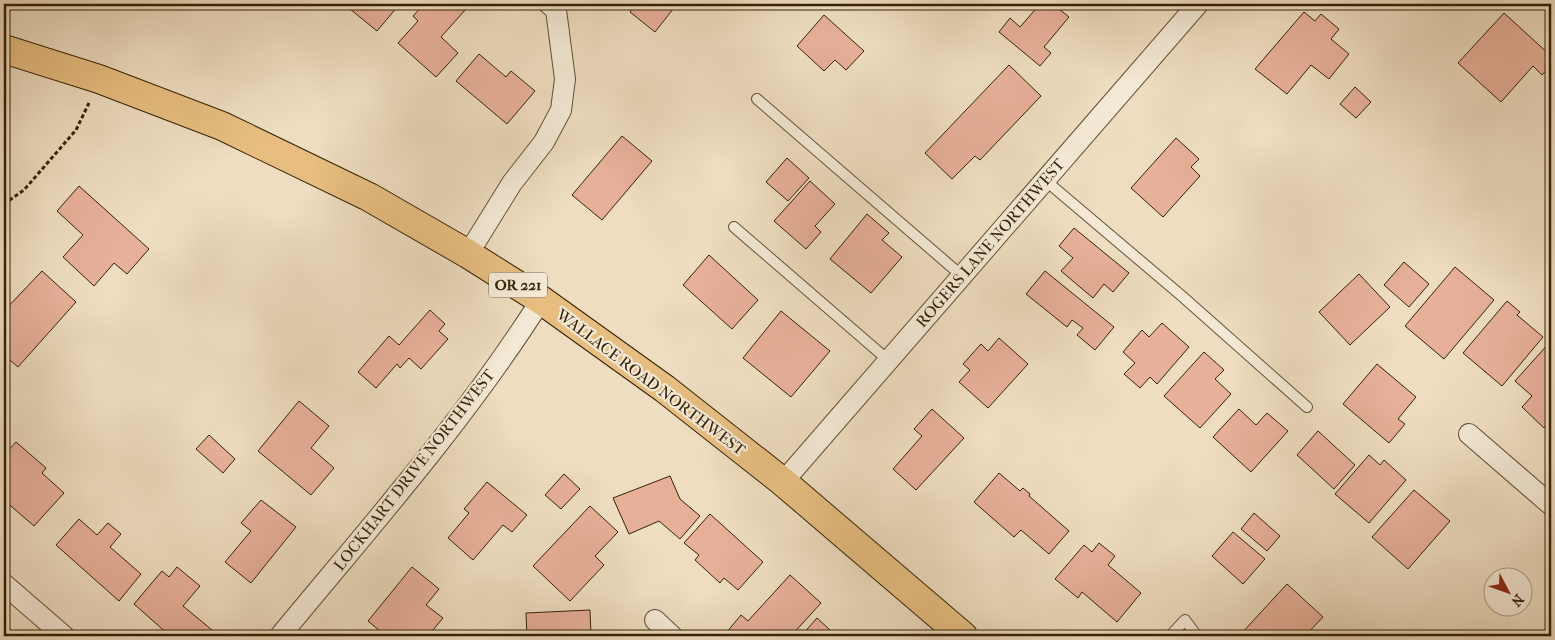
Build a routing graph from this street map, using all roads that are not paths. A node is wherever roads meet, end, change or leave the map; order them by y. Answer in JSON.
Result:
{"nodes":[{"id":1,"x":1198,"y":4,"type":"edge"},
{"id":2,"x":555,"y":6,"type":"edge"},
{"id":3,"x":4,"y":49,"type":"edge"},
{"id":4,"x":757,"y":99,"type":"dead end"},
{"id":5,"x":1045,"y":180,"type":"junction"},
{"id":6,"x":734,"y":227,"type":"dead end"},
{"id":7,"x":468,"y":254,"type":"junction"},
{"id":8,"x":962,"y":276,"type":"junction"},
{"id":9,"x":541,"y":300,"type":"junction"},
{"id":10,"x":888,"y":360,"type":"junction"},
{"id":11,"x":1307,"y":407,"type":"dead end"},
{"id":12,"x":1470,"y":434,"type":"dead end"},
{"id":13,"x":783,"y":482,"type":"junction"},
{"id":14,"x":1551,"y":505,"type":"edge"},
{"id":15,"x":4,"y":584,"type":"edge"},
{"id":16,"x":655,"y":620,"type":"dead end"},
{"id":17,"x":64,"y":636,"type":"edge"},
{"id":18,"x":280,"y":636,"type":"edge"},
{"id":19,"x":672,"y":636,"type":"edge"},
{"id":20,"x":962,"y":636,"type":"edge"},
{"id":21,"x":1170,"y":636,"type":"edge"},
{"id":22,"x":1197,"y":636,"type":"edge"}],
"edges":[{"from":1,"to":5,"type":"street","name":"ROGERS LANE NORTHWEST"},
{"from":2,"to":7,"type":"street"},
{"from":3,"to":7,"type":"main road","name":"WALLACE ROAD NORTHWEST","number":"OR 221"},
{"from":4,"to":8,"type":"lane"},
{"from":5,"to":8,"type":"street","name":"ROGERS LANE NORTHWEST"},
{"from":5,"to":11,"type":"lane"},
{"from":6,"to":10,"type":"lane"},
{"from":7,"to":9,"type":"main road","name":"WALLACE ROAD NORTHWEST","number":"OR 221"},
{"from":8,"to":10,"type":"street","name":"ROGERS LANE NORTHWEST"},
{"from":9,"to":13,"type":"main road","name":"WALLACE ROAD NORTHWEST","number":"OR 221"},
{"from":9,"to":18,"type":"street","name":"LOCKHART DRIVE NORTHWEST"},
{"from":10,"to":13,"type":"street","name":"ROGERS LANE NORTHWEST"},
{"from":12,"to":14,"type":"street"},
{"from":13,"to":20,"type":"main road","name":"WALLACE ROAD NORTHWEST","number":"OR 221"},
{"from":15,"to":17,"type":"street"},
{"from":16,"to":19,"type":"street"},
{"from":21,"to":22,"type":"lane"}]}
